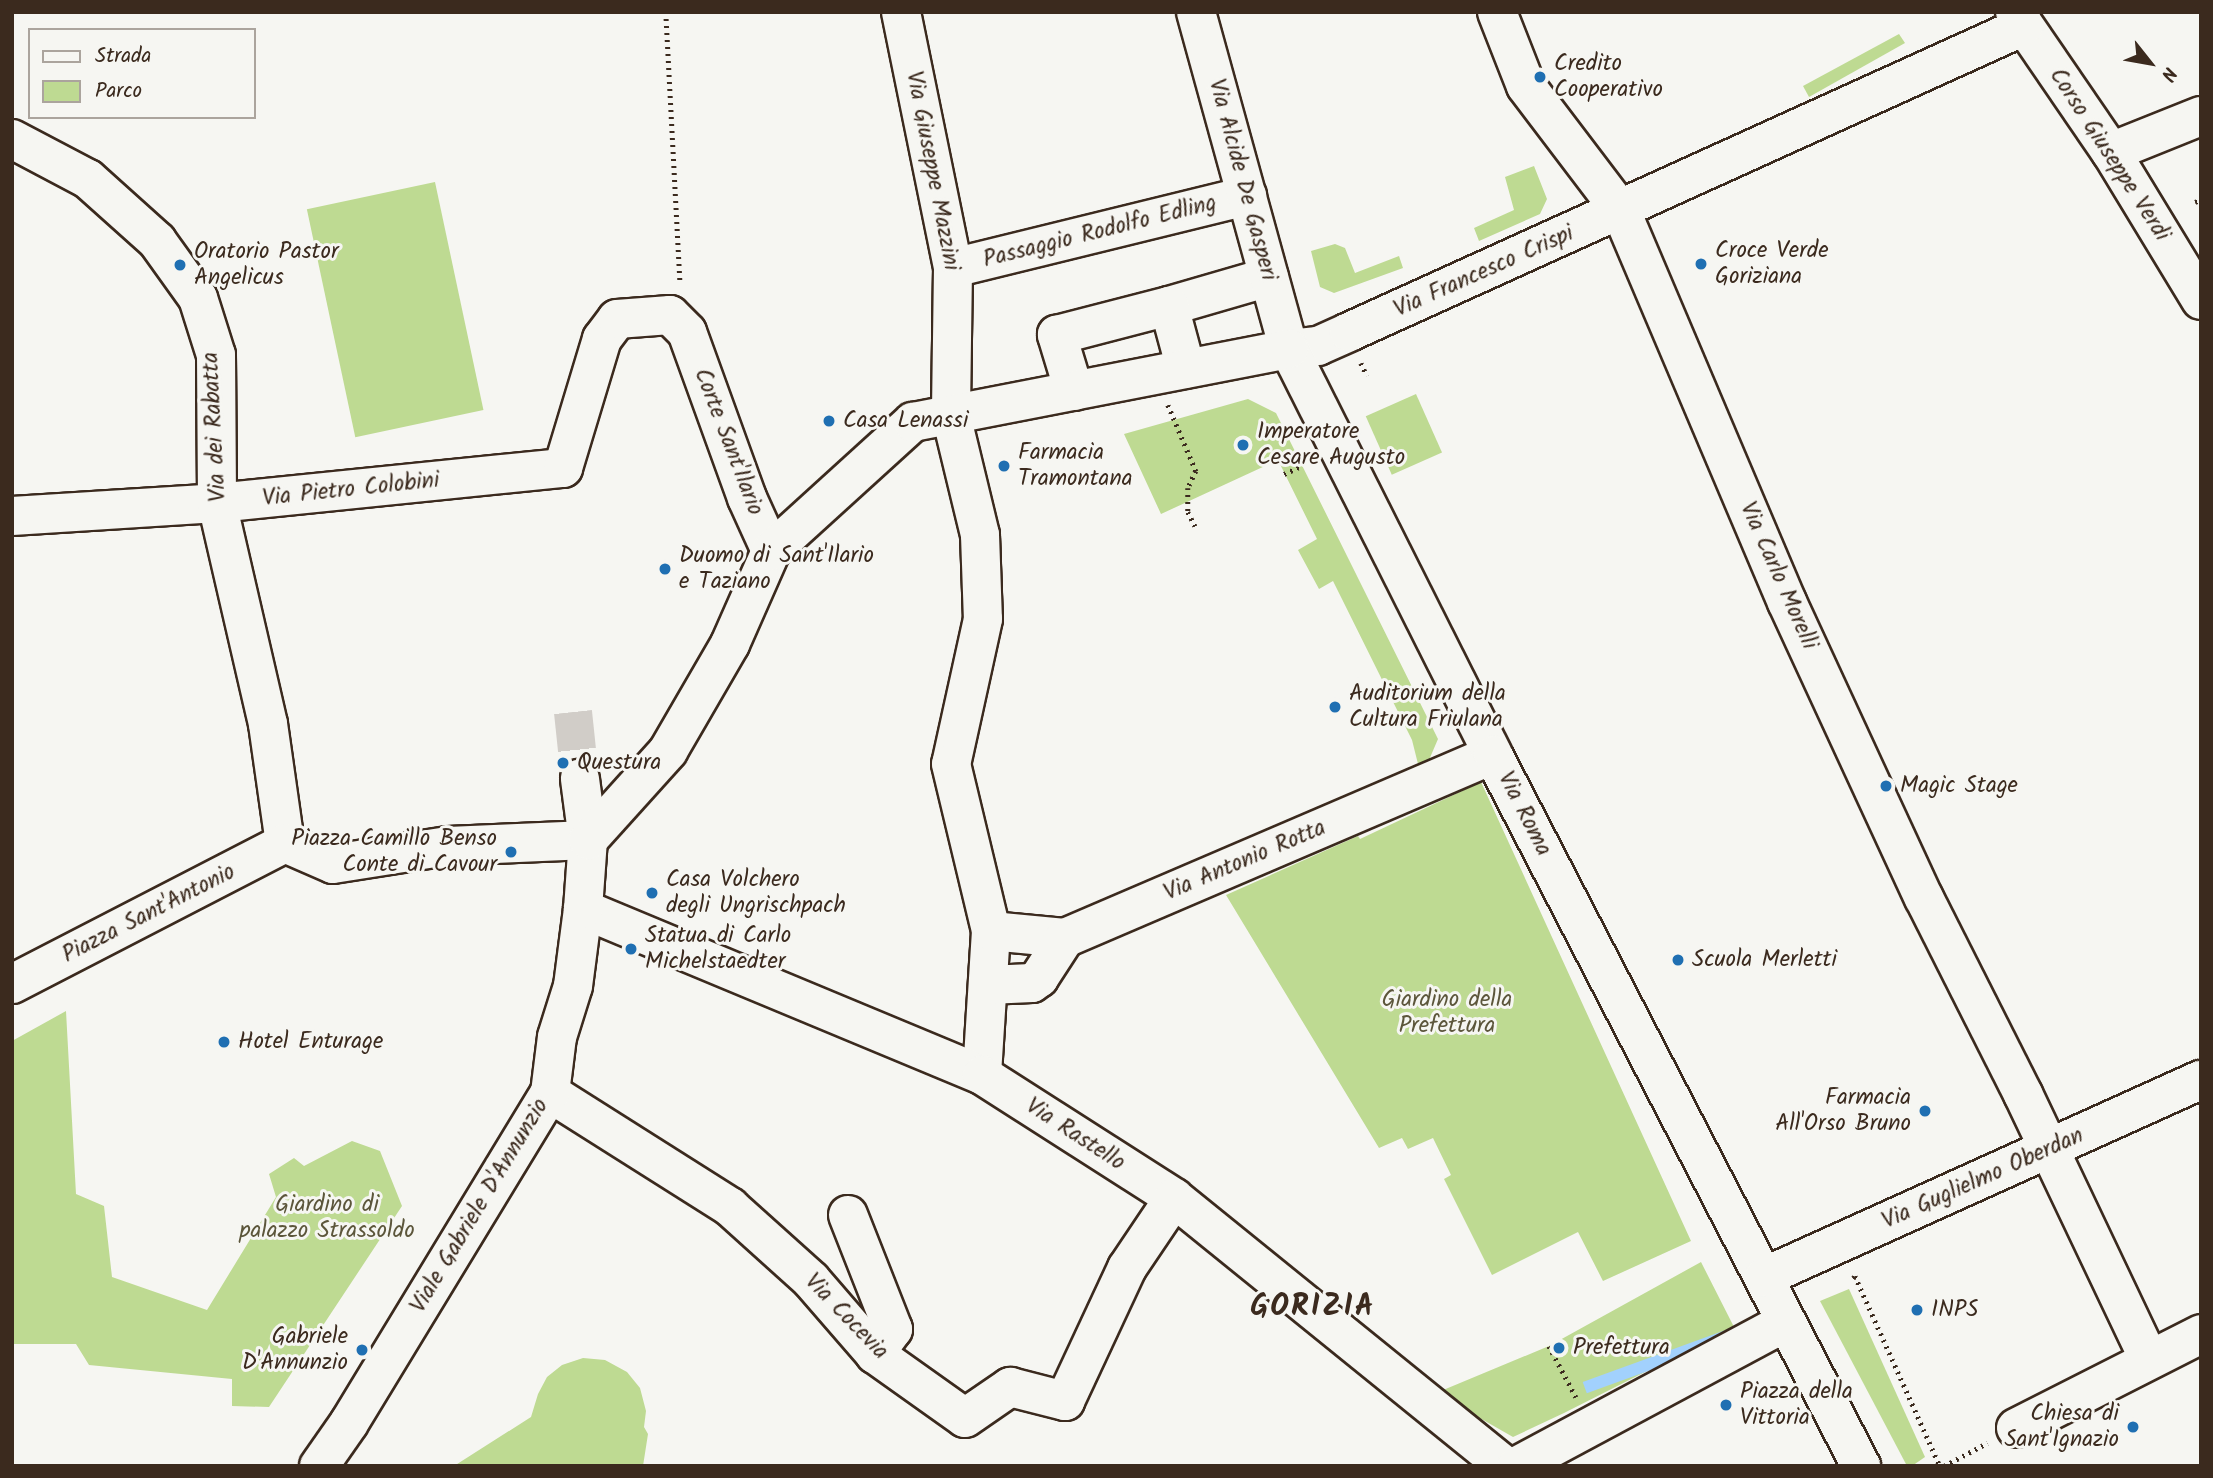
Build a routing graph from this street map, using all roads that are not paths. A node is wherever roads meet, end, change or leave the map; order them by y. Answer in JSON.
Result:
{"nodes":[{"id":1,"x":901,"y":12,"type":"edge"},
{"id":2,"x":1196,"y":12,"type":"edge"},
{"id":3,"x":1497,"y":12,"type":"edge"},
{"id":4,"x":2019,"y":19,"type":"edge"},
{"id":5,"x":2201,"y":116,"type":"edge"},
{"id":6,"x":12,"y":139,"type":"edge"},
{"id":7,"x":2111,"y":152,"type":"junction"},
{"id":8,"x":1247,"y":196,"type":"junction"},
{"id":9,"x":1621,"y":211,"type":"junction"},
{"id":10,"x":953,"y":268,"type":"junction"},
{"id":11,"x":1269,"y":277,"type":"junction"},
{"id":12,"x":2201,"y":300,"type":"edge"},
{"id":13,"x":1169,"y":306,"type":"junction"},
{"id":14,"x":687,"y":332,"type":"joint"},
{"id":15,"x":1289,"y":349,"type":"junction"},
{"id":16,"x":1170,"y":372,"type":"junction"},
{"id":17,"x":1074,"y":391,"type":"junction"},
{"id":18,"x":951,"y":415,"type":"junction"},
{"id":19,"x":217,"y":503,"type":"junction"},
{"id":20,"x":12,"y":516,"type":"edge"},
{"id":21,"x":771,"y":551,"type":"junction"},
{"id":22,"x":1493,"y":755,"type":"junction"},
{"id":23,"x":580,"y":779,"type":"tunnel mouth"},
{"id":24,"x":588,"y":840,"type":"junction"},
{"id":25,"x":285,"y":843,"type":"junction"},
{"id":26,"x":583,"y":909,"type":"junction"},
{"id":27,"x":991,"y":931,"type":"junction"},
{"id":28,"x":1065,"y":938,"type":"junction"},
{"id":29,"x":12,"y":984,"type":"edge"},
{"id":30,"x":988,"y":985,"type":"junction"},
{"id":31,"x":982,"y":1075,"type":"junction"},
{"id":32,"x":2201,"y":1080,"type":"edge"},
{"id":33,"x":550,"y":1093,"type":"junction"},
{"id":34,"x":2048,"y":1150,"type":"junction"},
{"id":35,"x":1174,"y":1198,"type":"junction"},
{"id":36,"x":848,"y":1215,"type":"dead end"},
{"id":37,"x":1764,"y":1277,"type":"junction"},
{"id":38,"x":1786,"y":1322,"type":"junction"},
{"id":39,"x":2201,"y":1334,"type":"edge"},
{"id":40,"x":875,"y":1354,"type":"junction"},
{"id":41,"x":2149,"y":1359,"type":"junction"},
{"id":42,"x":2015,"y":1429,"type":"road end"},
{"id":43,"x":319,"y":1466,"type":"edge"},
{"id":44,"x":1505,"y":1466,"type":"edge"},
{"id":45,"x":1517,"y":1466,"type":"edge"},
{"id":46,"x":1861,"y":1466,"type":"edge"}],
"edges":[{"from":1,"to":10,"type":"street","name":"Via Giuseppe Mazzini"},
{"from":2,"to":8,"type":"street","name":"Via Alcide De Gasperi"},
{"from":3,"to":9,"type":"street","name":"Via Carlo Morelli"},
{"from":4,"to":7,"type":"street","name":"Corso Giuseppe Verdi"},
{"from":4,"to":9,"type":"street","name":"Via Francesco Crispi"},
{"from":5,"to":7,"type":"street"},
{"from":6,"to":19,"type":"street","name":"Via dei Rabatta"},
{"from":7,"to":12,"type":"street","name":"Corso Giuseppe Verdi"},
{"from":8,"to":10,"type":"street","name":"Passaggio Rodolfo Edling"},
{"from":8,"to":11,"type":"street","name":"Via Alcide De Gasperi"},
{"from":9,"to":15,"type":"street","name":"Via Francesco Crispi"},
{"from":9,"to":34,"type":"street","name":"Via Carlo Morelli"},
{"from":10,"to":18,"type":"street","name":"Via Giuseppe Mazzini"},
{"from":11,"to":13,"type":"street"},
{"from":11,"to":15,"type":"street","name":"Via Alcide De Gasperi"},
{"from":13,"to":16,"type":"street"},
{"from":13,"to":17,"type":"street"},
{"from":14,"to":19,"type":"street","name":"Via Pietro Colobini"},
{"from":14,"to":21,"type":"street","name":"Corte Sant'Ilario"},
{"from":15,"to":16,"type":"street","name":"Via Francesco Crispi"},
{"from":15,"to":22,"type":"street","name":"Via Roma"},
{"from":16,"to":17,"type":"street","name":"Via Francesco Crispi"},
{"from":17,"to":18,"type":"street","name":"Via Francesco Crispi"},
{"from":18,"to":21,"type":"street","name":"Via Francesco Crispi"},
{"from":18,"to":27,"type":"street","name":"Via Giuseppe Mazzini"},
{"from":19,"to":20,"type":"street","name":"Via Pietro Colobini"},
{"from":19,"to":25,"type":"street","name":"Via dei Rabatta"},
{"from":21,"to":24,"type":"street"},
{"from":22,"to":28,"type":"street","name":"Via Antonio Rotta"},
{"from":22,"to":37,"type":"street","name":"Via Roma"},
{"from":23,"to":24,"type":"street"},
{"from":24,"to":25,"type":"street"},
{"from":24,"to":26,"type":"street","name":"Viale Gabriele D'Annunzio"},
{"from":25,"to":29,"type":"street","name":"Piazza Sant'Antonio"},
{"from":26,"to":31,"type":"street","name":"Via Rastello"},
{"from":26,"to":33,"type":"street","name":"Viale Gabriele D'Annunzio"},
{"from":27,"to":28,"type":"street","name":"Via Antonio Rotta"},
{"from":27,"to":30,"type":"street","name":"Via Giuseppe Mazzini"},
{"from":28,"to":30,"type":"street"},
{"from":30,"to":31,"type":"street","name":"Via Giuseppe Mazzini"},
{"from":31,"to":35,"type":"street","name":"Via Rastello"},
{"from":32,"to":34,"type":"street","name":"Via Guglielmo Oberdan"},
{"from":33,"to":40,"type":"street","name":"Via Cocevia"},
{"from":33,"to":43,"type":"street","name":"Viale Gabriele D'Annunzio"},
{"from":34,"to":37,"type":"street","name":"Via Guglielmo Oberdan"},
{"from":34,"to":41,"type":"street","name":"Via Carlo Morelli"},
{"from":35,"to":40,"type":"street","name":"Via Cocevia"},
{"from":35,"to":44,"type":"street","name":"Via Rastello"},
{"from":36,"to":40,"type":"street","name":"Via Cocevia"},
{"from":37,"to":38,"type":"street"},
{"from":38,"to":45,"type":"street"},
{"from":38,"to":46,"type":"street"},
{"from":39,"to":41,"type":"street"},
{"from":41,"to":42,"type":"street"}]}
